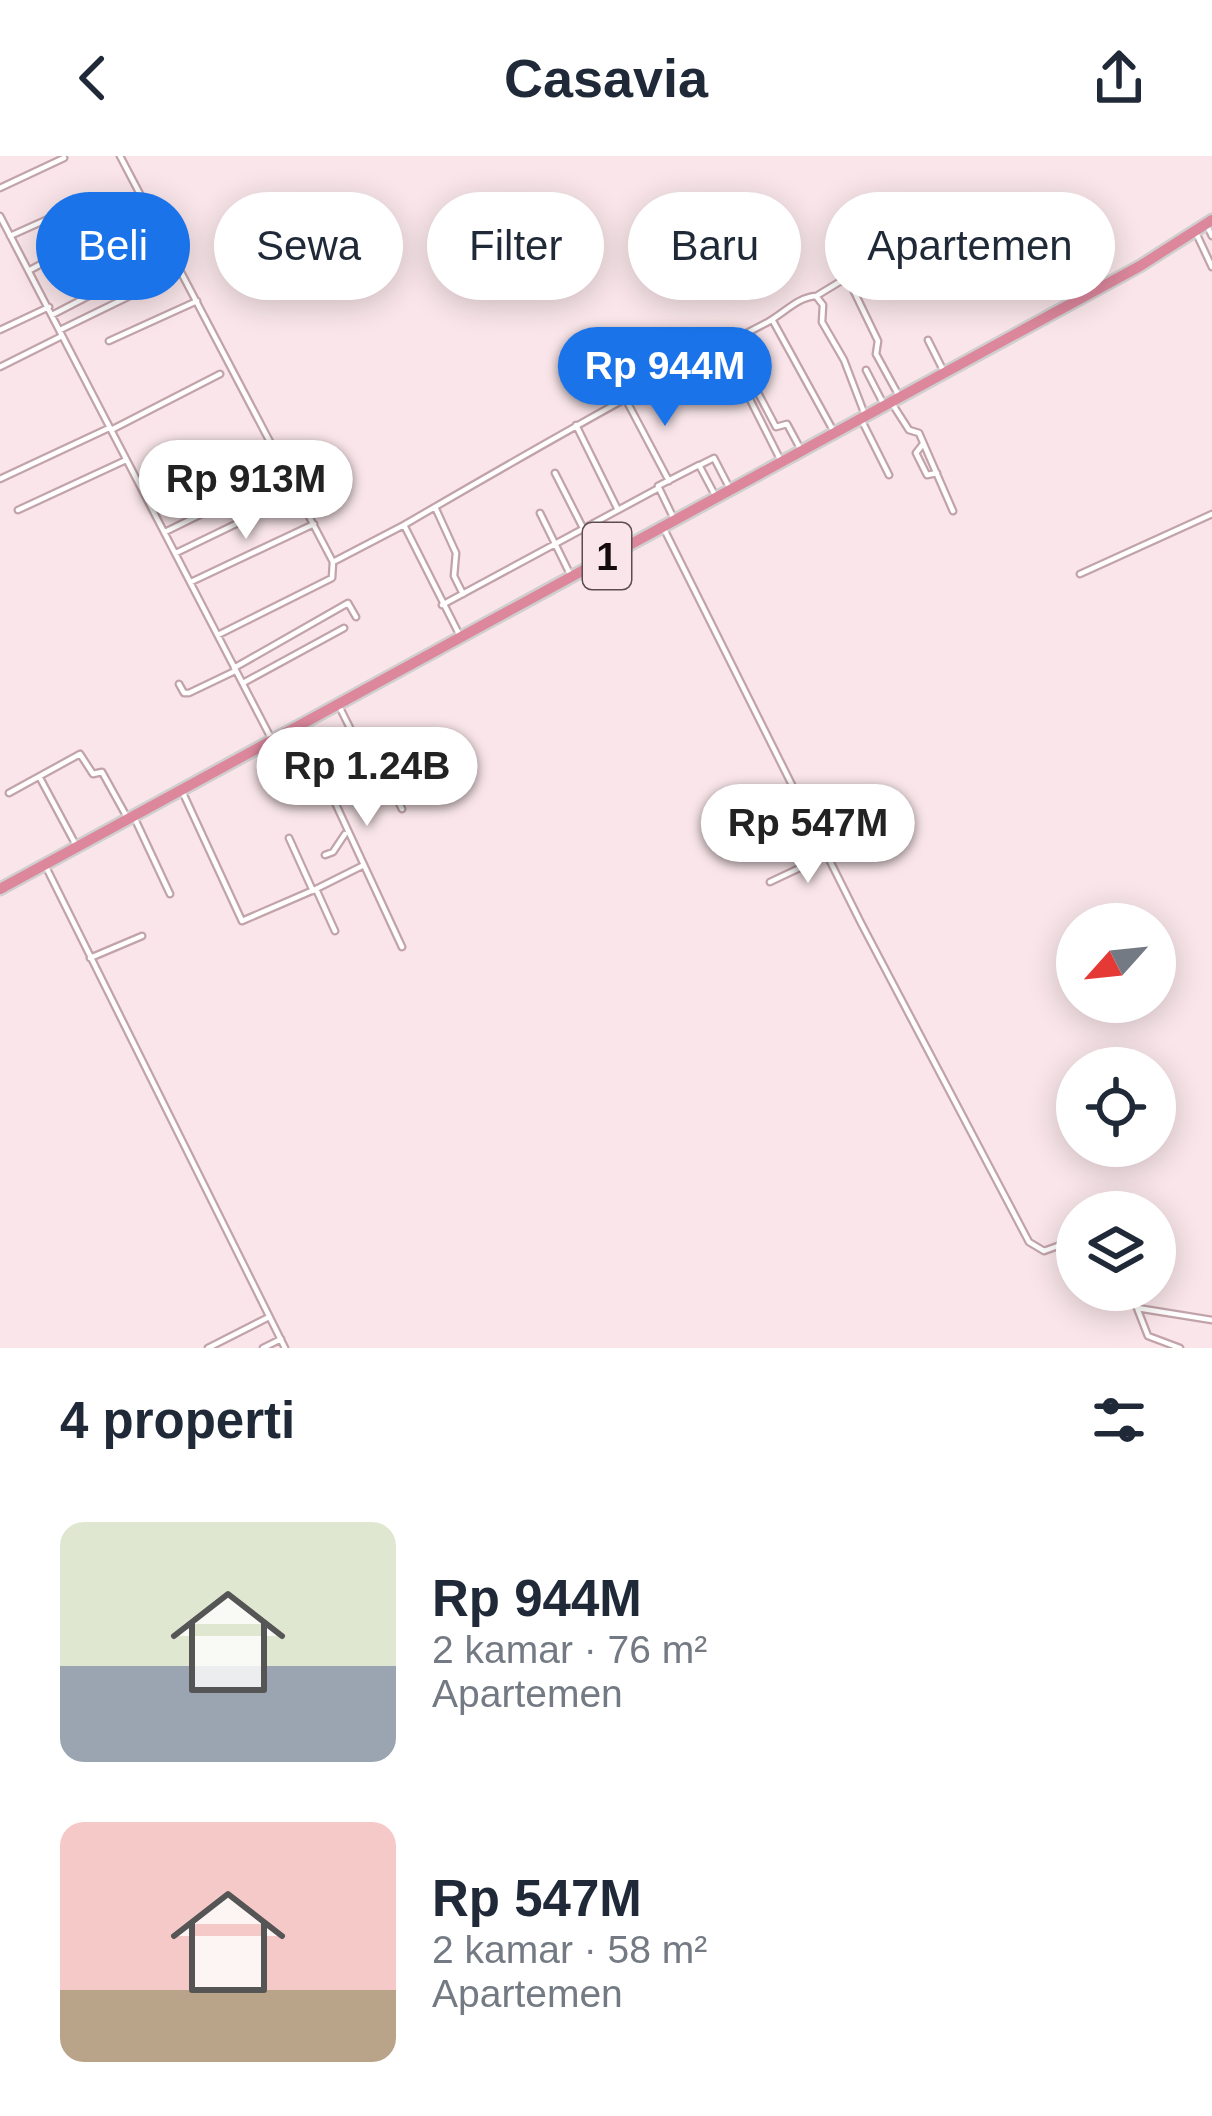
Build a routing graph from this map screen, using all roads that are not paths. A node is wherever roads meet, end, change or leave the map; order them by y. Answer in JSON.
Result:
{"nodes":[{"id":1,"x":120,"y":156,"type":"edge"},
{"id":2,"x":64,"y":158,"type":"edge"},
{"id":3,"x":0,"y":188,"type":"edge"},
{"id":4,"x":139,"y":192,"type":"edge"},
{"id":5,"x":0,"y":215,"type":"edge"},
{"id":6,"x":36,"y":224,"type":"edge"},
{"id":7,"x":1204,"y":224,"type":"edge"},
{"id":8,"x":10,"y":236,"type":"junction"},
{"id":9,"x":1212,"y":236,"type":"edge"},
{"id":10,"x":36,"y":267,"type":"edge"},
{"id":11,"x":1212,"y":267,"type":"edge"},
{"id":12,"x":30,"y":270,"type":"junction"},
{"id":13,"x":190,"y":289,"type":"edge"},
{"id":14,"x":816,"y":296,"type":"junction"},
{"id":15,"x":81,"y":300,"type":"edge"},
{"id":16,"x":125,"y":300,"type":"edge"},
{"id":17,"x":196,"y":301,"type":"junction"},
{"id":18,"x":49,"y":307,"type":"junction"},
{"id":19,"x":52,"y":315,"type":"junction"},
{"id":20,"x":772,"y":320,"type":"junction"},
{"id":21,"x":0,"y":330,"type":"edge"},
{"id":22,"x":61,"y":333,"type":"junction"},
{"id":23,"x":928,"y":340,"type":"dead end"},
{"id":24,"x":109,"y":341,"type":"dead end"},
{"id":25,"x":722,"y":344,"type":"junction"},
{"id":26,"x":0,"y":367,"type":"edge"},
{"id":27,"x":866,"y":370,"type":"dead end"},
{"id":28,"x":943,"y":370,"type":"junction"},
{"id":29,"x":220,"y":374,"type":"dead end"},
{"id":30,"x":737,"y":375,"type":"junction"},
{"id":31,"x":624,"y":396,"type":"junction"},
{"id":32,"x":891,"y":401,"type":"junction"},
{"id":33,"x":863,"y":416,"type":"junction"},
{"id":34,"x":576,"y":425,"type":"junction"},
{"id":35,"x":110,"y":429,"type":"junction"},
{"id":36,"x":834,"y":432,"type":"junction"},
{"id":37,"x":801,"y":450,"type":"junction"},
{"id":38,"x":127,"y":460,"type":"junction"},
{"id":39,"x":781,"y":461,"type":"junction"},
{"id":40,"x":699,"y":465,"type":"junction"},
{"id":41,"x":287,"y":472,"type":"junction"},
{"id":42,"x":555,"y":473,"type":"dead end"},
{"id":43,"x":889,"y":475,"type":"dead end"},
{"id":44,"x":0,"y":479,"type":"edge"},
{"id":45,"x":669,"y":481,"type":"junction"},
{"id":46,"x":730,"y":488,"type":"junction"},
{"id":47,"x":657,"y":489,"type":"junction"},
{"id":48,"x":181,"y":491,"type":"dead end"},
{"id":49,"x":298,"y":494,"type":"junction"},
{"id":50,"x":716,"y":497,"type":"junction"},
{"id":51,"x":151,"y":505,"type":"junction"},
{"id":52,"x":435,"y":507,"type":"junction"},
{"id":53,"x":19,"y":510,"type":"dead end"},
{"id":54,"x":618,"y":510,"type":"junction"},
{"id":55,"x":953,"y":511,"type":"dead end"},
{"id":56,"x":540,"y":513,"type":"dead end"},
{"id":57,"x":1212,"y":514,"type":"edge"},
{"id":58,"x":668,"y":523,"type":"junction"},
{"id":59,"x":314,"y":524,"type":"junction"},
{"id":60,"x":404,"y":525,"type":"junction"},
{"id":61,"x":584,"y":528,"type":"junction"},
{"id":62,"x":165,"y":532,"type":"junction"},
{"id":63,"x":555,"y":544,"type":"junction"},
{"id":64,"x":176,"y":553,"type":"junction"},
{"id":65,"x":333,"y":562,"type":"junction"},
{"id":66,"x":1080,"y":574,"type":"dead end"},
{"id":67,"x":571,"y":576,"type":"junction"},
{"id":68,"x":191,"y":582,"type":"junction"},
{"id":69,"x":463,"y":594,"type":"junction"},
{"id":70,"x":442,"y":605,"type":"junction"},
{"id":71,"x":356,"y":617,"type":"dead end"},
{"id":72,"x":344,"y":628,"type":"dead end"},
{"id":73,"x":218,"y":635,"type":"junction"},
{"id":74,"x":462,"y":638,"type":"junction"},
{"id":75,"x":234,"y":669,"type":"junction"},
{"id":76,"x":179,"y":684,"type":"dead end"},
{"id":77,"x":242,"y":684,"type":"junction"},
{"id":78,"x":338,"y":703,"type":"junction"},
{"id":79,"x":299,"y":725,"type":"junction"},
{"id":80,"x":272,"y":740,"type":"junction"},
{"id":81,"x":321,"y":774,"type":"junction"},
{"id":82,"x":39,"y":776,"type":"junction"},
{"id":83,"x":300,"y":785,"type":"dead end"},
{"id":84,"x":181,"y":790,"type":"junction"},
{"id":85,"x":9,"y":794,"type":"dead end"},
{"id":86,"x":402,"y":809,"type":"dead end"},
{"id":87,"x":131,"y":818,"type":"junction"},
{"id":88,"x":346,"y":832,"type":"junction"},
{"id":89,"x":289,"y":838,"type":"dead end"},
{"id":90,"x":77,"y":847,"type":"junction"},
{"id":91,"x":827,"y":854,"type":"junction"},
{"id":92,"x":325,"y":855,"type":"dead end"},
{"id":93,"x":45,"y":865,"type":"junction"},
{"id":94,"x":362,"y":866,"type":"junction"},
{"id":95,"x":770,"y":882,"type":"dead end"},
{"id":96,"x":0,"y":889,"type":"edge"},
{"id":97,"x":315,"y":890,"type":"junction"},
{"id":98,"x":170,"y":893,"type":"dead end"},
{"id":99,"x":335,"y":931,"type":"dead end"},
{"id":100,"x":142,"y":936,"type":"dead end"},
{"id":101,"x":402,"y":947,"type":"dead end"},
{"id":102,"x":90,"y":958,"type":"junction"},
{"id":103,"x":1056,"y":1247,"type":"edge"},
{"id":104,"x":1138,"y":1311,"type":"edge"},
{"id":105,"x":1156,"y":1311,"type":"edge"},
{"id":106,"x":269,"y":1317,"type":"junction"},
{"id":107,"x":1212,"y":1320,"type":"edge"},
{"id":108,"x":280,"y":1339,"type":"junction"},
{"id":109,"x":208,"y":1348,"type":"edge"},
{"id":110,"x":263,"y":1348,"type":"edge"},
{"id":111,"x":285,"y":1348,"type":"edge"},
{"id":112,"x":1180,"y":1348,"type":"edge"}],
"edges":[{"from":1,"to":4,"type":"street"},
{"from":2,"to":3,"type":"street"},
{"from":5,"to":8,"type":"street"},
{"from":6,"to":8,"type":"street"},
{"from":7,"to":9,"type":"street"},
{"from":7,"to":11,"type":"street"},
{"from":7,"to":28,"type":"highway","number":"1"},
{"from":8,"to":12,"type":"street"},
{"from":10,"to":12,"type":"street"},
{"from":12,"to":18,"type":"street"},
{"from":13,"to":17,"type":"street"},
{"from":14,"to":20,"type":"street"},
{"from":14,"to":32,"type":"street"},
{"from":14,"to":33,"type":"street"},
{"from":15,"to":19,"type":"street"},
{"from":16,"to":22,"type":"street"},
{"from":17,"to":24,"type":"street"},
{"from":17,"to":41,"type":"street"},
{"from":18,"to":19,"type":"street"},
{"from":18,"to":21,"type":"street"},
{"from":19,"to":22,"type":"street"},
{"from":20,"to":25,"type":"street"},
{"from":20,"to":36,"type":"street"},
{"from":22,"to":26,"type":"street"},
{"from":22,"to":35,"type":"street"},
{"from":23,"to":28,"type":"street"},
{"from":25,"to":30,"type":"street"},
{"from":25,"to":31,"type":"street"},
{"from":27,"to":32,"type":"street"},
{"from":28,"to":32,"type":"highway","number":"1"},
{"from":29,"to":35,"type":"street"},
{"from":30,"to":37,"type":"street"},
{"from":30,"to":39,"type":"street"},
{"from":31,"to":34,"type":"street"},
{"from":31,"to":45,"type":"street"},
{"from":32,"to":33,"type":"highway","number":"1"},
{"from":32,"to":55,"type":"street"},
{"from":33,"to":36,"type":"highway","number":"1"},
{"from":33,"to":43,"type":"street"},
{"from":34,"to":52,"type":"street"},
{"from":34,"to":54,"type":"street"},
{"from":35,"to":38,"type":"street"},
{"from":35,"to":44,"type":"street"},
{"from":36,"to":37,"type":"highway","number":"1"},
{"from":37,"to":39,"type":"highway","number":"1"},
{"from":38,"to":51,"type":"street"},
{"from":38,"to":53,"type":"street"},
{"from":39,"to":46,"type":"highway","number":"1"},
{"from":40,"to":45,"type":"street"},
{"from":40,"to":46,"type":"street"},
{"from":40,"to":50,"type":"street"},
{"from":41,"to":49,"type":"street"},
{"from":41,"to":62,"type":"street"},
{"from":42,"to":61,"type":"street"},
{"from":45,"to":47,"type":"street"},
{"from":46,"to":50,"type":"highway","number":"1"},
{"from":47,"to":54,"type":"street"},
{"from":47,"to":58,"type":"street"},
{"from":48,"to":51,"type":"street"},
{"from":49,"to":59,"type":"street"},
{"from":49,"to":64,"type":"street"},
{"from":50,"to":58,"type":"highway","number":"1"},
{"from":51,"to":62,"type":"street"},
{"from":52,"to":60,"type":"street"},
{"from":52,"to":69,"type":"street"},
{"from":54,"to":61,"type":"street"},
{"from":56,"to":63,"type":"street"},
{"from":57,"to":66,"type":"street"},
{"from":58,"to":67,"type":"highway","number":"1"},
{"from":58,"to":91,"type":"street"},
{"from":59,"to":65,"type":"street"},
{"from":59,"to":68,"type":"street"},
{"from":60,"to":65,"type":"street"},
{"from":60,"to":70,"type":"street"},
{"from":61,"to":63,"type":"street"},
{"from":62,"to":64,"type":"street"},
{"from":63,"to":67,"type":"street"},
{"from":63,"to":69,"type":"street"},
{"from":64,"to":68,"type":"street"},
{"from":65,"to":73,"type":"street"},
{"from":67,"to":74,"type":"highway","number":"1"},
{"from":68,"to":73,"type":"street"},
{"from":69,"to":70,"type":"street"},
{"from":70,"to":74,"type":"street"},
{"from":71,"to":75,"type":"street"},
{"from":72,"to":77,"type":"street"},
{"from":73,"to":75,"type":"street"},
{"from":74,"to":78,"type":"highway","number":"1"},
{"from":75,"to":76,"type":"street"},
{"from":75,"to":77,"type":"street"},
{"from":77,"to":80,"type":"street"},
{"from":78,"to":79,"type":"highway","number":"1"},
{"from":78,"to":86,"type":"street"},
{"from":79,"to":80,"type":"highway","number":"1"},
{"from":79,"to":81,"type":"street"},
{"from":80,"to":84,"type":"highway","number":"1"},
{"from":81,"to":83,"type":"street"},
{"from":81,"to":88,"type":"street"},
{"from":82,"to":85,"type":"street"},
{"from":82,"to":87,"type":"street"},
{"from":82,"to":90,"type":"street"},
{"from":84,"to":87,"type":"highway","number":"1"},
{"from":84,"to":97,"type":"street"},
{"from":87,"to":90,"type":"highway","number":"1"},
{"from":87,"to":98,"type":"street"},
{"from":88,"to":92,"type":"street"},
{"from":88,"to":94,"type":"street"},
{"from":89,"to":97,"type":"street"},
{"from":90,"to":93,"type":"highway","number":"1"},
{"from":91,"to":95,"type":"street"},
{"from":91,"to":103,"type":"street"},
{"from":93,"to":96,"type":"highway","number":"1"},
{"from":93,"to":102,"type":"street"},
{"from":94,"to":97,"type":"street"},
{"from":94,"to":101,"type":"street"},
{"from":97,"to":99,"type":"street"},
{"from":100,"to":102,"type":"street"},
{"from":102,"to":106,"type":"street"},
{"from":104,"to":112,"type":"street"},
{"from":105,"to":107,"type":"street"},
{"from":106,"to":108,"type":"street"},
{"from":106,"to":109,"type":"street"},
{"from":108,"to":110,"type":"street"},
{"from":108,"to":111,"type":"street"}]}
